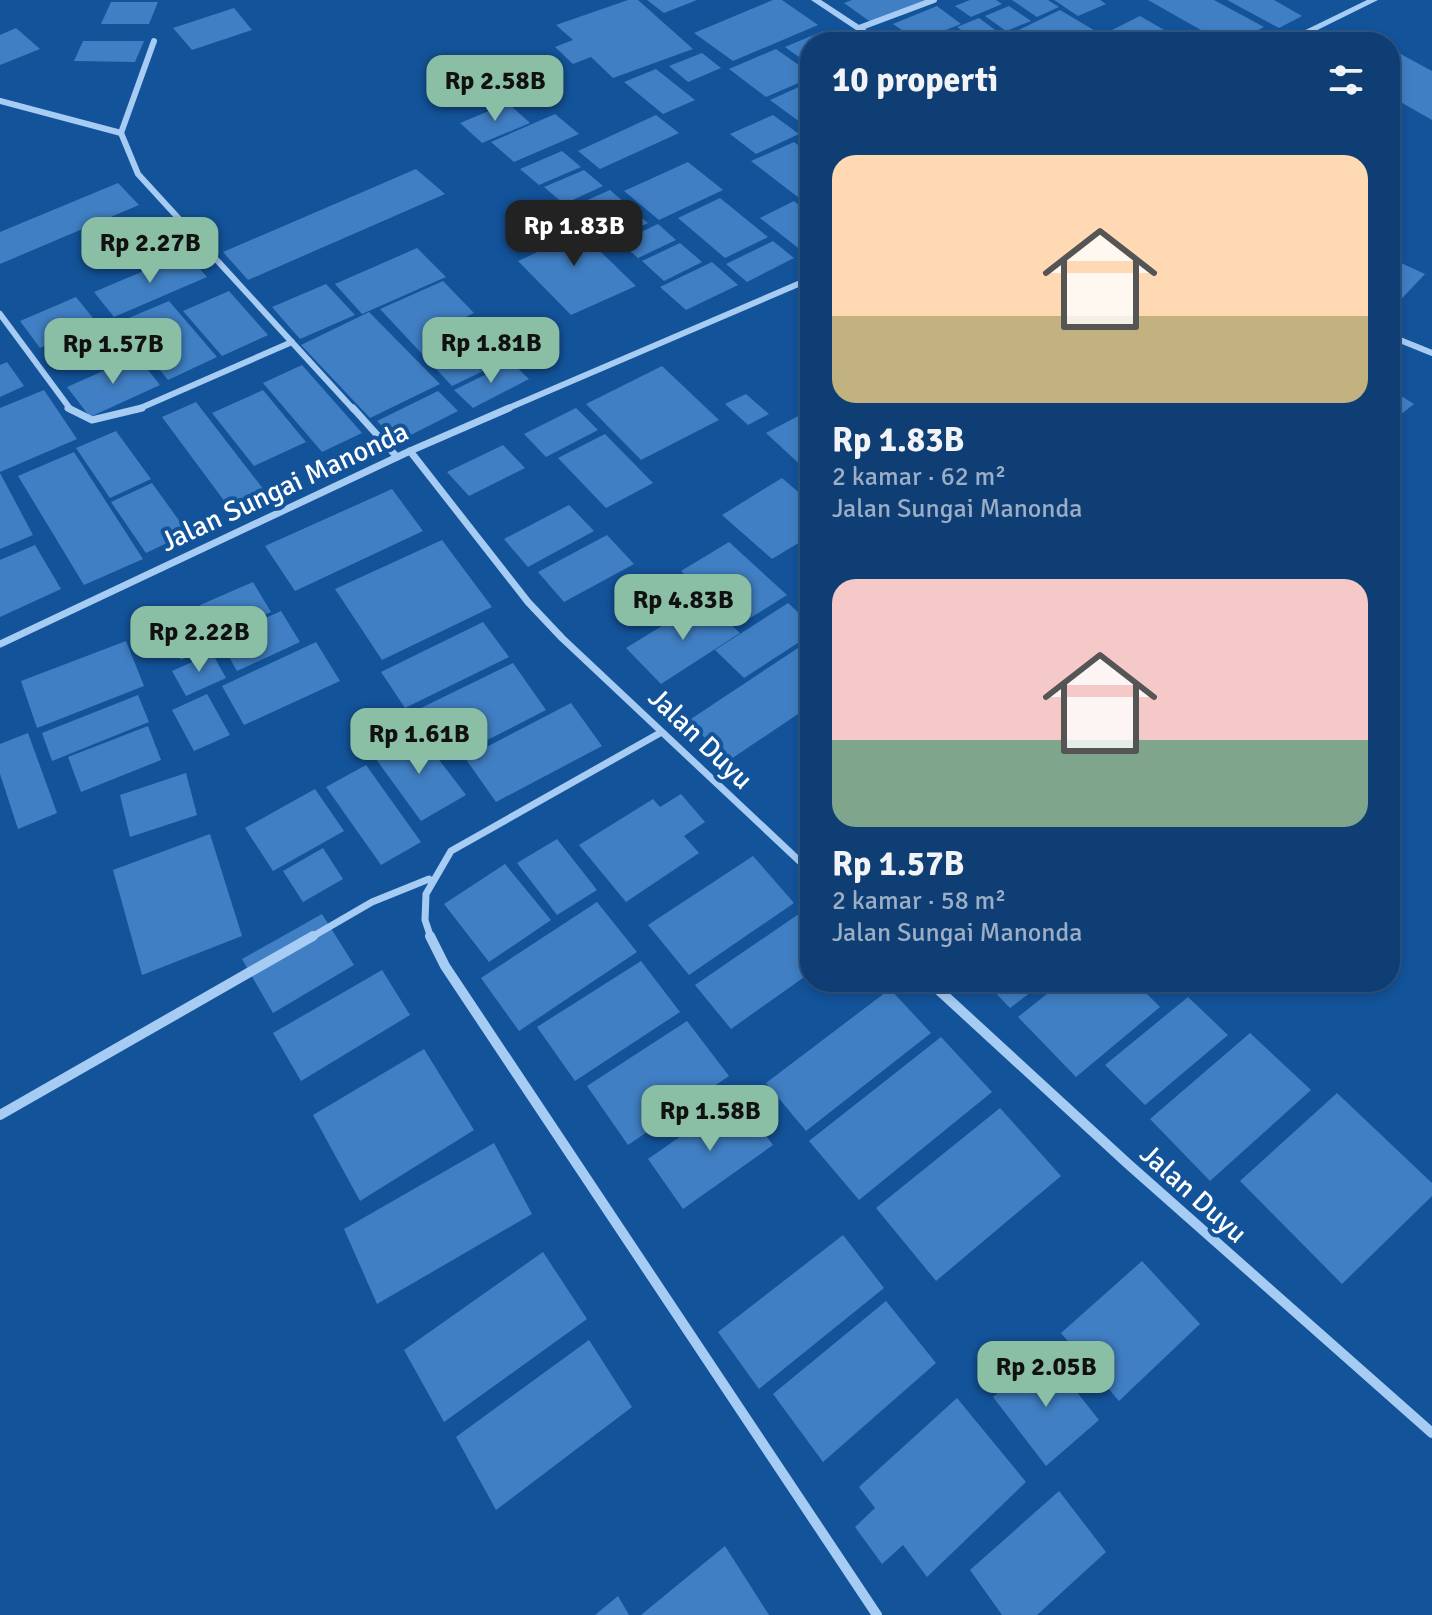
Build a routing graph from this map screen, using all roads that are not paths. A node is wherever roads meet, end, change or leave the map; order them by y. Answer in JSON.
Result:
{"nodes":[{"id":1,"x":815,"y":0,"type":"edge"},
{"id":2,"x":934,"y":0,"type":"edge"},
{"id":3,"x":1374,"y":0,"type":"edge"},
{"id":4,"x":859,"y":28,"type":"junction"},
{"id":5,"x":865,"y":32,"type":"edge"},
{"id":6,"x":1307,"y":32,"type":"edge"},
{"id":7,"x":154,"y":41,"type":"dead end"},
{"id":8,"x":0,"y":101,"type":"edge"},
{"id":9,"x":121,"y":133,"type":"junction"},
{"id":10,"x":800,"y":283,"type":"edge"},
{"id":11,"x":0,"y":314,"type":"edge"},
{"id":12,"x":1400,"y":340,"type":"edge"},
{"id":13,"x":292,"y":342,"type":"junction"},
{"id":14,"x":1432,"y":353,"type":"edge"},
{"id":15,"x":410,"y":451,"type":"junction"},
{"id":16,"x":397,"y":457,"type":"junction"},
{"id":17,"x":0,"y":644,"type":"edge"},
{"id":18,"x":660,"y":733,"type":"junction"},
{"id":19,"x":800,"y":862,"type":"edge"},
{"id":20,"x":429,"y":879,"type":"junction"},
{"id":21,"x":941,"y":992,"type":"edge"},
{"id":22,"x":0,"y":1115,"type":"edge"},
{"id":23,"x":1432,"y":1433,"type":"edge"},
{"id":24,"x":877,"y":1615,"type":"edge"}],
"edges":[{"from":1,"to":4,"type":"street"},
{"from":2,"to":4,"type":"street"},
{"from":3,"to":6,"type":"street"},
{"from":4,"to":5,"type":"street"},
{"from":7,"to":9,"type":"street"},
{"from":8,"to":9,"type":"street"},
{"from":9,"to":13,"type":"street"},
{"from":10,"to":15,"type":"street","name":"Jalan Sungai Manonda"},
{"from":11,"to":13,"type":"street"},
{"from":12,"to":14,"type":"street"},
{"from":13,"to":16,"type":"street"},
{"from":15,"to":16,"type":"street","name":"Jalan Sungai Manonda"},
{"from":15,"to":18,"type":"street","name":"Jalan Duyu"},
{"from":16,"to":17,"type":"street","name":"Jalan Sungai Manonda"},
{"from":18,"to":19,"type":"street","name":"Jalan Duyu"},
{"from":18,"to":20,"type":"street"},
{"from":20,"to":22,"type":"street"},
{"from":20,"to":24,"type":"street"},
{"from":21,"to":23,"type":"street","name":"Jalan Duyu"}]}
